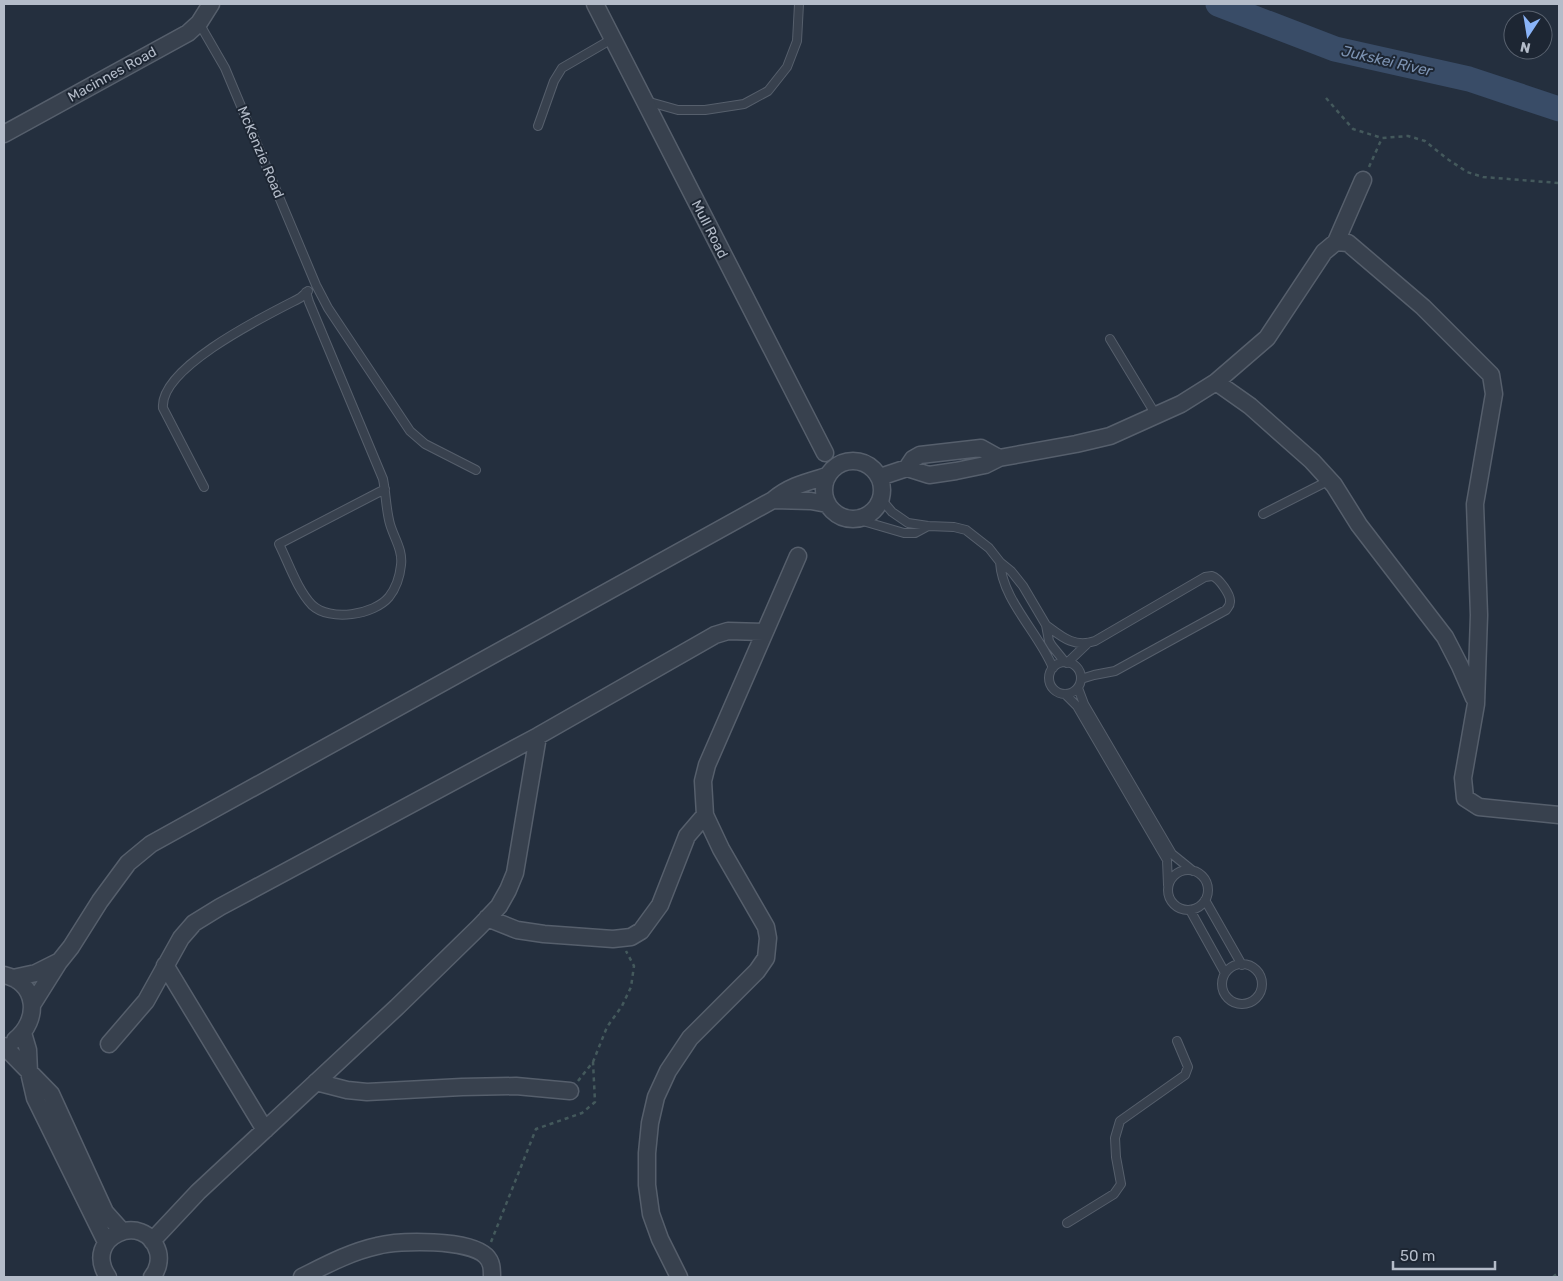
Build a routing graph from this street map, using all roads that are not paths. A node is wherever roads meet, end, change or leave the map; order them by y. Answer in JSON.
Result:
{"nodes":[{"id":1,"x":211,"y":4,"type":"edge"},
{"id":2,"x":595,"y":4,"type":"edge"},
{"id":3,"x":799,"y":4,"type":"edge"},
{"id":4,"x":198,"y":23,"type":"junction"},
{"id":5,"x":612,"y":39,"type":"junction"},
{"id":6,"x":644,"y":101,"type":"junction"},
{"id":7,"x":538,"y":126,"type":"dead end"},
{"id":8,"x":4,"y":134,"type":"edge"},
{"id":9,"x":1363,"y":180,"type":"road end"},
{"id":10,"x":1336,"y":242,"type":"junction"},
{"id":11,"x":316,"y":285,"type":"junction"},
{"id":12,"x":306,"y":292,"type":"junction"},
{"id":13,"x":1110,"y":339,"type":"dead end"},
{"id":14,"x":1216,"y":382,"type":"junction"},
{"id":15,"x":1156,"y":415,"type":"junction"},
{"id":16,"x":825,"y":454,"type":"dead end"},
{"id":17,"x":476,"y":470,"type":"dead end"},
{"id":18,"x":827,"y":476,"type":"junction"},
{"id":19,"x":880,"y":477,"type":"junction"},
{"id":20,"x":1330,"y":480,"type":"junction"},
{"id":21,"x":204,"y":486,"type":"dead end"},
{"id":22,"x":385,"y":489,"type":"junction"},
{"id":23,"x":881,"y":499,"type":"junction"},
{"id":24,"x":773,"y":500,"type":"junction"},
{"id":25,"x":827,"y":504,"type":"junction"},
{"id":26,"x":1263,"y":514,"type":"dead end"},
{"id":27,"x":856,"y":520,"type":"junction"},
{"id":28,"x":928,"y":526,"type":"junction"},
{"id":29,"x":798,"y":556,"type":"dead end"},
{"id":30,"x":1000,"y":562,"type":"junction"},
{"id":31,"x":1046,"y":625,"type":"junction"},
{"id":32,"x":764,"y":632,"type":"junction"},
{"id":33,"x":1088,"y":643,"type":"junction"},
{"id":34,"x":1066,"y":662,"type":"junction"},
{"id":35,"x":1053,"y":668,"type":"junction"},
{"id":36,"x":1081,"y":679,"type":"junction"},
{"id":37,"x":1078,"y":688,"type":"junction"},
{"id":38,"x":1065,"y":694,"type":"junction"},
{"id":39,"x":1476,"y":704,"type":"junction"},
{"id":40,"x":538,"y":736,"type":"junction"},
{"id":41,"x":705,"y":815,"type":"junction"},
{"id":42,"x":1559,"y":815,"type":"edge"},
{"id":43,"x":1193,"y":871,"type":"junction"},
{"id":44,"x":1168,"y":885,"type":"junction"},
{"id":45,"x":1205,"y":900,"type":"junction"},
{"id":46,"x":1190,"y":910,"type":"junction"},
{"id":47,"x":487,"y":918,"type":"junction"},
{"id":48,"x":59,"y":962,"type":"junction"},
{"id":49,"x":165,"y":965,"type":"junction"},
{"id":50,"x":1242,"y":965,"type":"junction"},
{"id":51,"x":1226,"y":973,"type":"junction"},
{"id":52,"x":9,"y":976,"type":"edge"},
{"id":53,"x":32,"y":1005,"type":"junction"},
{"id":54,"x":23,"y":1033,"type":"junction"},
{"id":55,"x":1177,"y":1042,"type":"dead end"},
{"id":56,"x":109,"y":1044,"type":"dead end"},
{"id":57,"x":4,"y":1045,"type":"edge"},
{"id":58,"x":29,"y":1072,"type":"junction"},
{"id":59,"x":316,"y":1082,"type":"junction"},
{"id":60,"x":570,"y":1090,"type":"road end"},
{"id":61,"x":265,"y":1130,"type":"junction"},
{"id":62,"x":1067,"y":1223,"type":"dead end"},
{"id":63,"x":122,"y":1231,"type":"junction"},
{"id":64,"x":152,"y":1241,"type":"junction"},
{"id":65,"x":106,"y":1242,"type":"junction"},
{"id":66,"x":104,"y":1276,"type":"edge"},
{"id":67,"x":154,"y":1276,"type":"edge"},
{"id":68,"x":302,"y":1277,"type":"edge"},
{"id":69,"x":492,"y":1277,"type":"edge"},
{"id":70,"x":680,"y":1277,"type":"edge"}],
"edges":[{"from":1,"to":4,"type":"street","name":"Macinnes Road"},
{"from":2,"to":5,"type":"street","name":"Mull Road"},
{"from":3,"to":6,"type":"lane"},
{"from":4,"to":8,"type":"street","name":"Macinnes Road"},
{"from":4,"to":11,"type":"lane","name":"McKenzie Road"},
{"from":5,"to":6,"type":"street","name":"Mull Road"},
{"from":5,"to":7,"type":"lane"},
{"from":6,"to":16,"type":"street","name":"Mull Road"},
{"from":9,"to":10,"type":"street"},
{"from":10,"to":14,"type":"street"},
{"from":10,"to":39,"type":"street"},
{"from":11,"to":12,"type":"lane"},
{"from":11,"to":17,"type":"lane","name":"McKenzie Road"},
{"from":12,"to":21,"type":"lane"},
{"from":12,"to":22,"type":"lane"},
{"from":13,"to":15,"type":"lane"},
{"from":14,"to":15,"type":"street"},
{"from":14,"to":20,"type":"street"},
{"from":15,"to":19,"type":"street"},
{"from":18,"to":19,"type":"street"},
{"from":18,"to":24,"type":"street"},
{"from":18,"to":25,"type":"street"},
{"from":19,"to":23,"type":"street"},
{"from":20,"to":26,"type":"lane"},
{"from":20,"to":39,"type":"street"},
{"from":22,"to":22,"type":"lane"},
{"from":23,"to":27,"type":"street"},
{"from":23,"to":28,"type":"lane"},
{"from":24,"to":25,"type":"street"},
{"from":24,"to":48,"type":"street"},
{"from":25,"to":27,"type":"street"},
{"from":27,"to":28,"type":"lane"},
{"from":28,"to":30,"type":"lane"},
{"from":29,"to":32,"type":"street"},
{"from":30,"to":31,"type":"lane"},
{"from":30,"to":35,"type":"lane"},
{"from":31,"to":33,"type":"lane"},
{"from":31,"to":34,"type":"lane"},
{"from":32,"to":40,"type":"street"},
{"from":32,"to":41,"type":"street"},
{"from":33,"to":34,"type":"lane"},
{"from":33,"to":36,"type":"lane"},
{"from":34,"to":35,"type":"lane"},
{"from":34,"to":36,"type":"lane"},
{"from":35,"to":38,"type":"lane"},
{"from":36,"to":37,"type":"lane"},
{"from":37,"to":38,"type":"lane"},
{"from":37,"to":43,"type":"lane"},
{"from":38,"to":44,"type":"lane"},
{"from":39,"to":42,"type":"street"},
{"from":40,"to":47,"type":"street"},
{"from":40,"to":49,"type":"street"},
{"from":41,"to":47,"type":"street"},
{"from":41,"to":70,"type":"street"},
{"from":43,"to":44,"type":"lane"},
{"from":43,"to":45,"type":"lane"},
{"from":44,"to":46,"type":"lane"},
{"from":45,"to":46,"type":"lane"},
{"from":45,"to":50,"type":"lane"},
{"from":46,"to":51,"type":"lane"},
{"from":47,"to":59,"type":"street"},
{"from":48,"to":52,"type":"street"},
{"from":48,"to":53,"type":"street"},
{"from":49,"to":56,"type":"street"},
{"from":49,"to":61,"type":"street"},
{"from":50,"to":51,"type":"lane"},
{"from":50,"to":51,"type":"lane"},
{"from":52,"to":53,"type":"street"},
{"from":53,"to":54,"type":"street"},
{"from":54,"to":57,"type":"street"},
{"from":54,"to":58,"type":"street"},
{"from":55,"to":62,"type":"lane"},
{"from":57,"to":58,"type":"street"},
{"from":58,"to":63,"type":"street"},
{"from":58,"to":65,"type":"street"},
{"from":59,"to":60,"type":"street"},
{"from":59,"to":61,"type":"street"},
{"from":61,"to":64,"type":"street"},
{"from":63,"to":64,"type":"street"},
{"from":63,"to":65,"type":"street"},
{"from":64,"to":67,"type":"street"},
{"from":65,"to":66,"type":"street"},
{"from":68,"to":69,"type":"street"}]}
